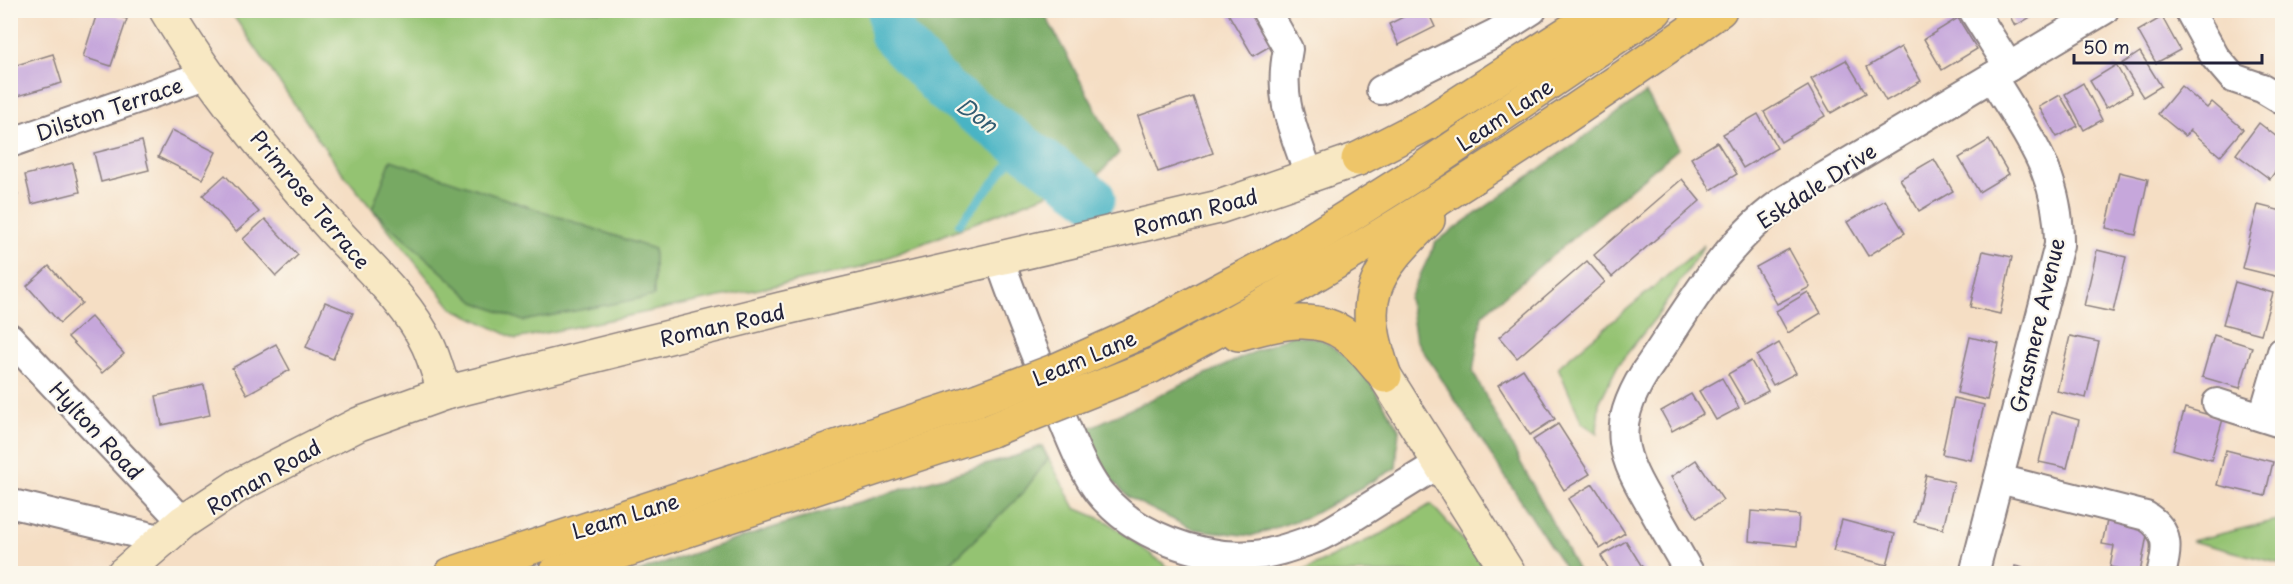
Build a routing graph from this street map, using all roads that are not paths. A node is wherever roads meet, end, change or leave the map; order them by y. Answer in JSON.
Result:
{"nodes":[{"id":1,"x":166,"y":10,"type":"edge"},
{"id":2,"x":1266,"y":10,"type":"edge"},
{"id":3,"x":1532,"y":10,"type":"edge"},
{"id":4,"x":1604,"y":10,"type":"edge"},
{"id":5,"x":1656,"y":10,"type":"edge"},
{"id":6,"x":1720,"y":10,"type":"edge"},
{"id":7,"x":1973,"y":10,"type":"edge"},
{"id":8,"x":2104,"y":10,"type":"edge"},
{"id":9,"x":2189,"y":10,"type":"edge"},
{"id":10,"x":2001,"y":72,"type":"junction"},
{"id":11,"x":208,"y":74,"type":"junction"},
{"id":12,"x":1382,"y":90,"type":"dead end"},
{"id":13,"x":2283,"y":100,"type":"edge"},
{"id":14,"x":10,"y":143,"type":"edge"},
{"id":15,"x":1358,"y":159,"type":"joint"},
{"id":16,"x":1310,"y":178,"type":"junction"},
{"id":17,"x":1467,"y":181,"type":"junction"},
{"id":18,"x":999,"y":258,"type":"junction"},
{"id":19,"x":10,"y":338,"type":"edge"},
{"id":20,"x":1187,"y":348,"type":"junction"},
{"id":21,"x":2283,"y":352,"type":"edge"},
{"id":22,"x":1385,"y":376,"type":"junction"},
{"id":23,"x":445,"y":393,"type":"junction"},
{"id":24,"x":2217,"y":403,"type":"dead end"},
{"id":25,"x":1440,"y":463,"type":"junction"},
{"id":26,"x":1999,"y":479,"type":"junction"},
{"id":27,"x":10,"y":506,"type":"edge"},
{"id":28,"x":174,"y":531,"type":"junction"},
{"id":29,"x":123,"y":573,"type":"edge"},
{"id":30,"x":451,"y":573,"type":"edge"},
{"id":31,"x":554,"y":573,"type":"edge"},
{"id":32,"x":1509,"y":573,"type":"edge"},
{"id":33,"x":1690,"y":573,"type":"edge"},
{"id":34,"x":1974,"y":573,"type":"edge"},
{"id":35,"x":2161,"y":573,"type":"edge"}],
"edges":[{"from":1,"to":11,"type":"main road","name":"Primrose Terrace"},
{"from":2,"to":16,"type":"street"},
{"from":3,"to":12,"type":"street"},
{"from":4,"to":15,"type":"highway"},
{"from":5,"to":30,"type":"highway","name":"Leam Lane","bridge":true},
{"from":6,"to":17,"type":"highway","name":"Leam Lane"},
{"from":7,"to":10,"type":"street","name":"Grasmere Avenue"},
{"from":8,"to":10,"type":"street","name":"Eskdale Drive"},
{"from":9,"to":13,"type":"street"},
{"from":10,"to":26,"type":"street","name":"Grasmere Avenue"},
{"from":10,"to":33,"type":"street","name":"Eskdale Drive"},
{"from":11,"to":14,"type":"street","name":"Dilston Terrace"},
{"from":11,"to":23,"type":"main road","name":"Primrose Terrace"},
{"from":15,"to":16,"type":"main road","name":"Roman Road"},
{"from":16,"to":18,"type":"main road","name":"Roman Road"},
{"from":17,"to":20,"type":"highway","name":"Leam Lane"},
{"from":17,"to":22,"type":"highway"},
{"from":18,"to":23,"type":"main road","name":"Roman Road"},
{"from":18,"to":25,"type":"street"},
{"from":19,"to":28,"type":"street","name":"Hylton Road"},
{"from":20,"to":22,"type":"highway"},
{"from":20,"to":31,"type":"highway","name":"Leam Lane","bridge":true},
{"from":21,"to":24,"type":"street"},
{"from":22,"to":25,"type":"main road"},
{"from":23,"to":28,"type":"main road","name":"Roman Road"},
{"from":25,"to":32,"type":"main road"},
{"from":26,"to":34,"type":"street","name":"Grasmere Avenue"},
{"from":26,"to":35,"type":"street"},
{"from":27,"to":28,"type":"street"},
{"from":28,"to":29,"type":"main road","name":"Roman Road"}]}
